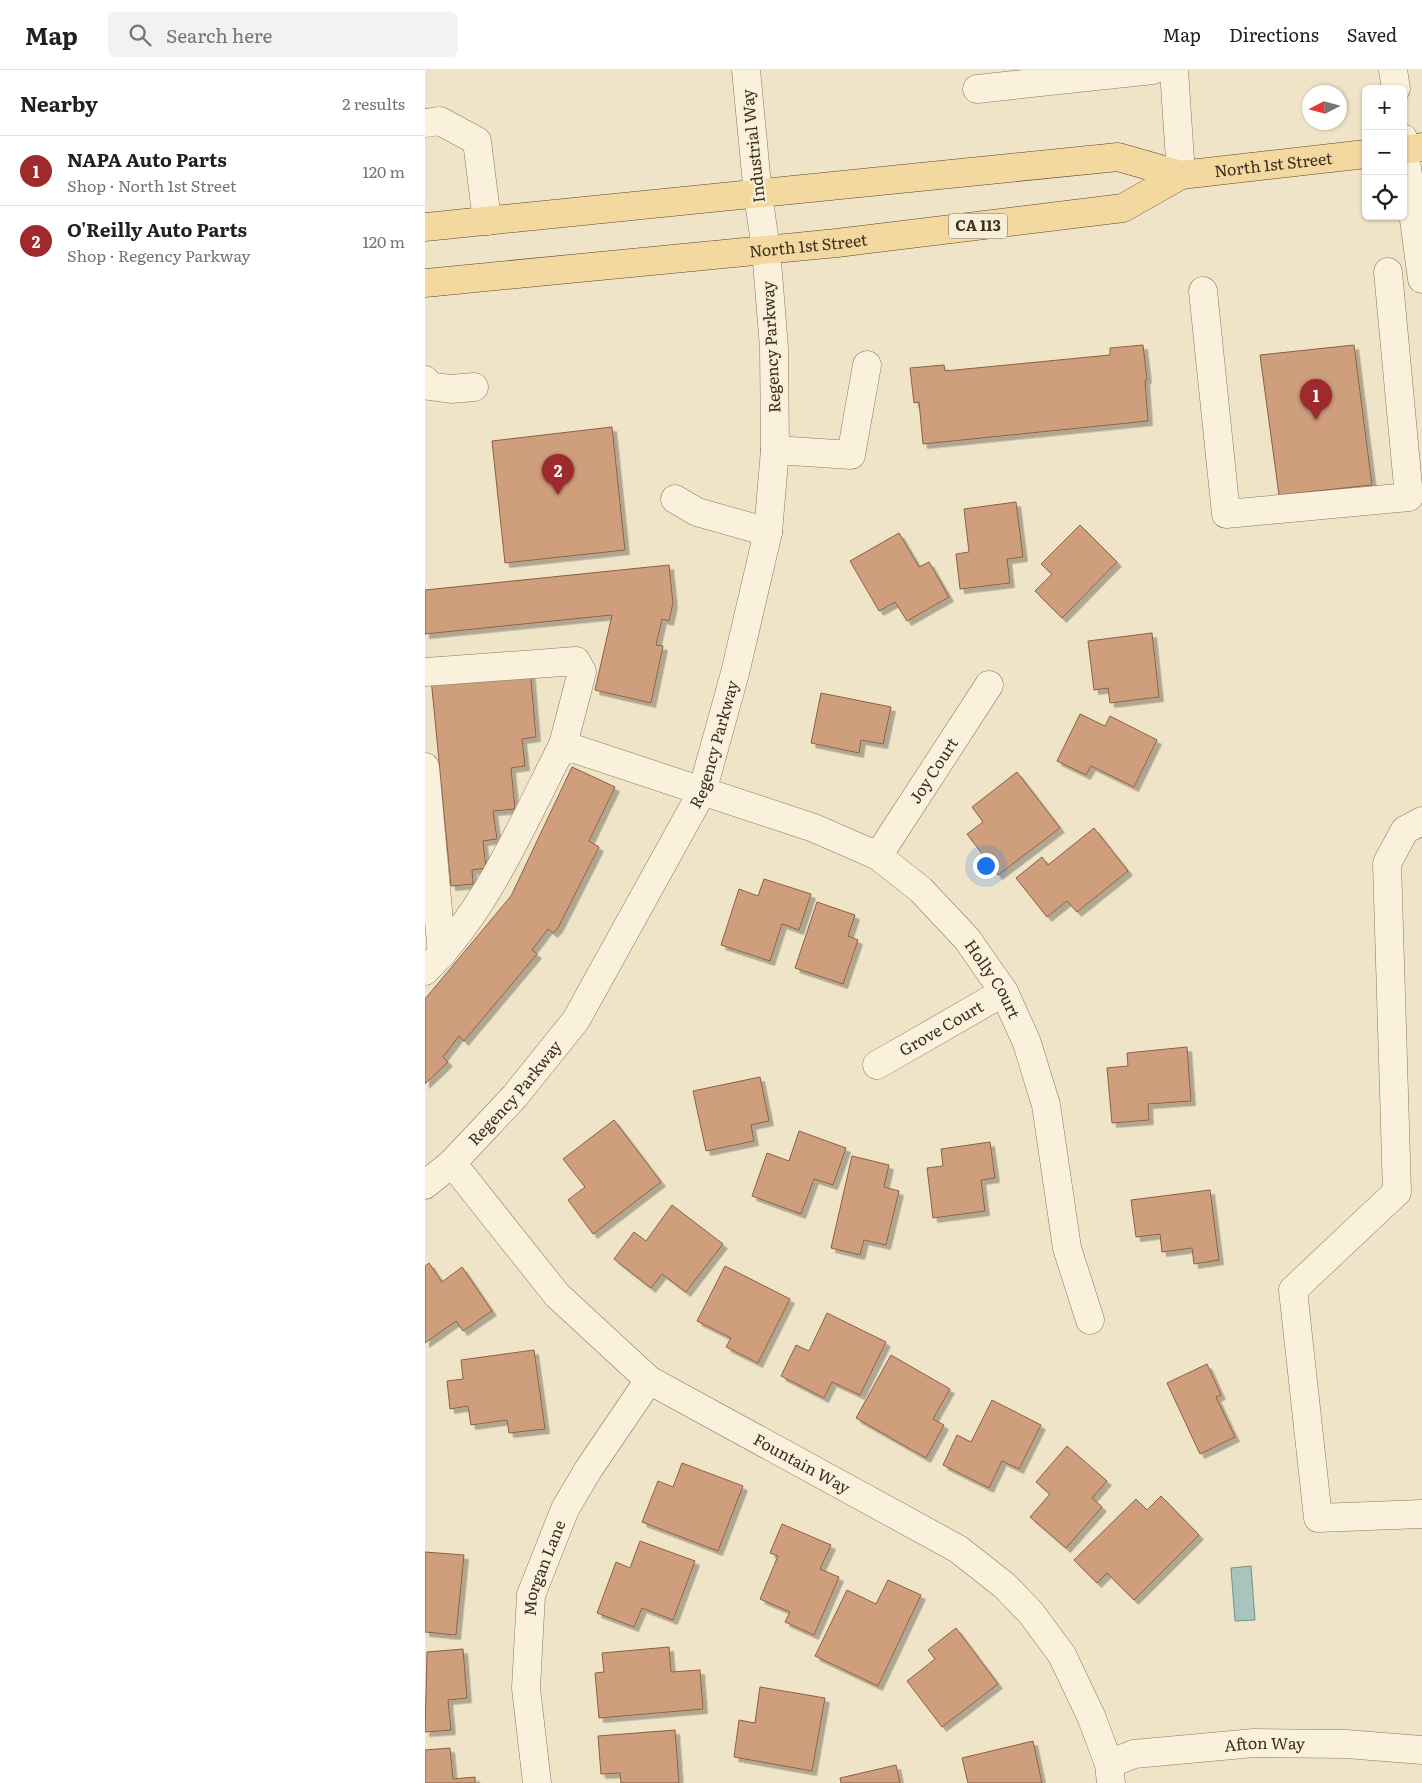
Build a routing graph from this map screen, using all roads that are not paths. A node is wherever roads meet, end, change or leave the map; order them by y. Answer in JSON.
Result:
{"nodes":[{"id":1,"x":745,"y":70,"type":"edge"},
{"id":2,"x":1153,"y":70,"type":"edge"},
{"id":3,"x":1175,"y":70,"type":"edge"},
{"id":4,"x":1393,"y":70,"type":"edge"},
{"id":5,"x":1395,"y":85,"type":"edge"},
{"id":6,"x":977,"y":90,"type":"dead end"},
{"id":7,"x":425,"y":123,"type":"edge"},
{"id":8,"x":1408,"y":146,"type":"edge"},
{"id":9,"x":1362,"y":154,"type":"edge"},
{"id":10,"x":1181,"y":175,"type":"junction"},
{"id":11,"x":758,"y":194,"type":"junction"},
{"id":12,"x":487,"y":221,"type":"junction"},
{"id":13,"x":761,"y":221,"type":"joint"},
{"id":14,"x":425,"y":227,"type":"edge"},
{"id":15,"x":766,"y":250,"type":"junction"},
{"id":16,"x":1388,"y":272,"type":"dead end"},
{"id":17,"x":1422,"y":279,"type":"edge"},
{"id":18,"x":425,"y":283,"type":"edge"},
{"id":19,"x":1203,"y":292,"type":"dead end"},
{"id":20,"x":867,"y":365,"type":"dead end"},
{"id":21,"x":425,"y":380,"type":"edge"},
{"id":22,"x":474,"y":387,"type":"dead end"},
{"id":23,"x":775,"y":450,"type":"junction"},
{"id":24,"x":675,"y":499,"type":"dead end"},
{"id":25,"x":768,"y":532,"type":"junction"},
{"id":26,"x":425,"y":672,"type":"edge"},
{"id":27,"x":989,"y":685,"type":"dead end"},
{"id":28,"x":563,"y":745,"type":"junction"},
{"id":29,"x":425,"y":767,"type":"edge"},
{"id":30,"x":702,"y":792,"type":"junction"},
{"id":31,"x":1422,"y":821,"type":"edge"},
{"id":32,"x":878,"y":856,"type":"junction"},
{"id":33,"x":433,"y":962,"type":"edge"},
{"id":34,"x":1004,"y":992,"type":"junction"},
{"id":35,"x":877,"y":1065,"type":"dead end"},
{"id":36,"x":452,"y":1163,"type":"junction"},
{"id":37,"x":425,"y":1183,"type":"edge"},
{"id":38,"x":1090,"y":1320,"type":"dead end"},
{"id":39,"x":649,"y":1380,"type":"junction"},
{"id":40,"x":1422,"y":1514,"type":"edge"},
{"id":41,"x":1422,"y":1750,"type":"edge"},
{"id":42,"x":1110,"y":1774,"type":"edge"},
{"id":43,"x":537,"y":1783,"type":"edge"}],
"edges":[{"from":1,"to":11,"type":"street","name":"Industrial Way"},
{"from":2,"to":6,"type":"street"},
{"from":3,"to":10,"type":"street"},
{"from":4,"to":5,"type":"street"},
{"from":7,"to":12,"type":"street"},
{"from":8,"to":17,"type":"street"},
{"from":9,"to":10,"type":"main road","name":"North 1st Street","number":"CA 113"},
{"from":10,"to":11,"type":"main road","name":"North 1st Street","number":"CA 113"},
{"from":10,"to":15,"type":"main road","name":"North 1st Street","number":"CA 113"},
{"from":11,"to":12,"type":"main road","name":"North 1st Street","number":"CA 113"},
{"from":11,"to":13,"type":"street","name":"Industrial Way"},
{"from":12,"to":14,"type":"main road","name":"North 1st Street","number":"CA 113"},
{"from":13,"to":15,"type":"street","name":"Regency Parkway"},
{"from":15,"to":18,"type":"main road","name":"North 1st Street","number":"CA 113"},
{"from":15,"to":23,"type":"street","name":"Regency Parkway"},
{"from":16,"to":19,"type":"street"},
{"from":20,"to":23,"type":"street"},
{"from":21,"to":22,"type":"street"},
{"from":23,"to":25,"type":"street","name":"Regency Parkway"},
{"from":24,"to":25,"type":"street"},
{"from":25,"to":30,"type":"street","name":"Regency Parkway"},
{"from":26,"to":28,"type":"street"},
{"from":27,"to":32,"type":"street","name":"Joy Court"},
{"from":28,"to":30,"type":"street","name":"Holly Court"},
{"from":28,"to":33,"type":"street"},
{"from":29,"to":33,"type":"street"},
{"from":30,"to":32,"type":"street","name":"Holly Court"},
{"from":30,"to":36,"type":"street","name":"Regency Parkway"},
{"from":31,"to":40,"type":"street"},
{"from":32,"to":34,"type":"street","name":"Holly Court"},
{"from":34,"to":35,"type":"street","name":"Grove Court"},
{"from":34,"to":38,"type":"street","name":"Holly Court"},
{"from":36,"to":37,"type":"street","name":"Regency Parkway"},
{"from":36,"to":39,"type":"street","name":"Fountain Way"},
{"from":39,"to":42,"type":"street","name":"Fountain Way"},
{"from":39,"to":43,"type":"street","name":"Morgan Lane"},
{"from":41,"to":42,"type":"street","name":"Afton Way"}]}
